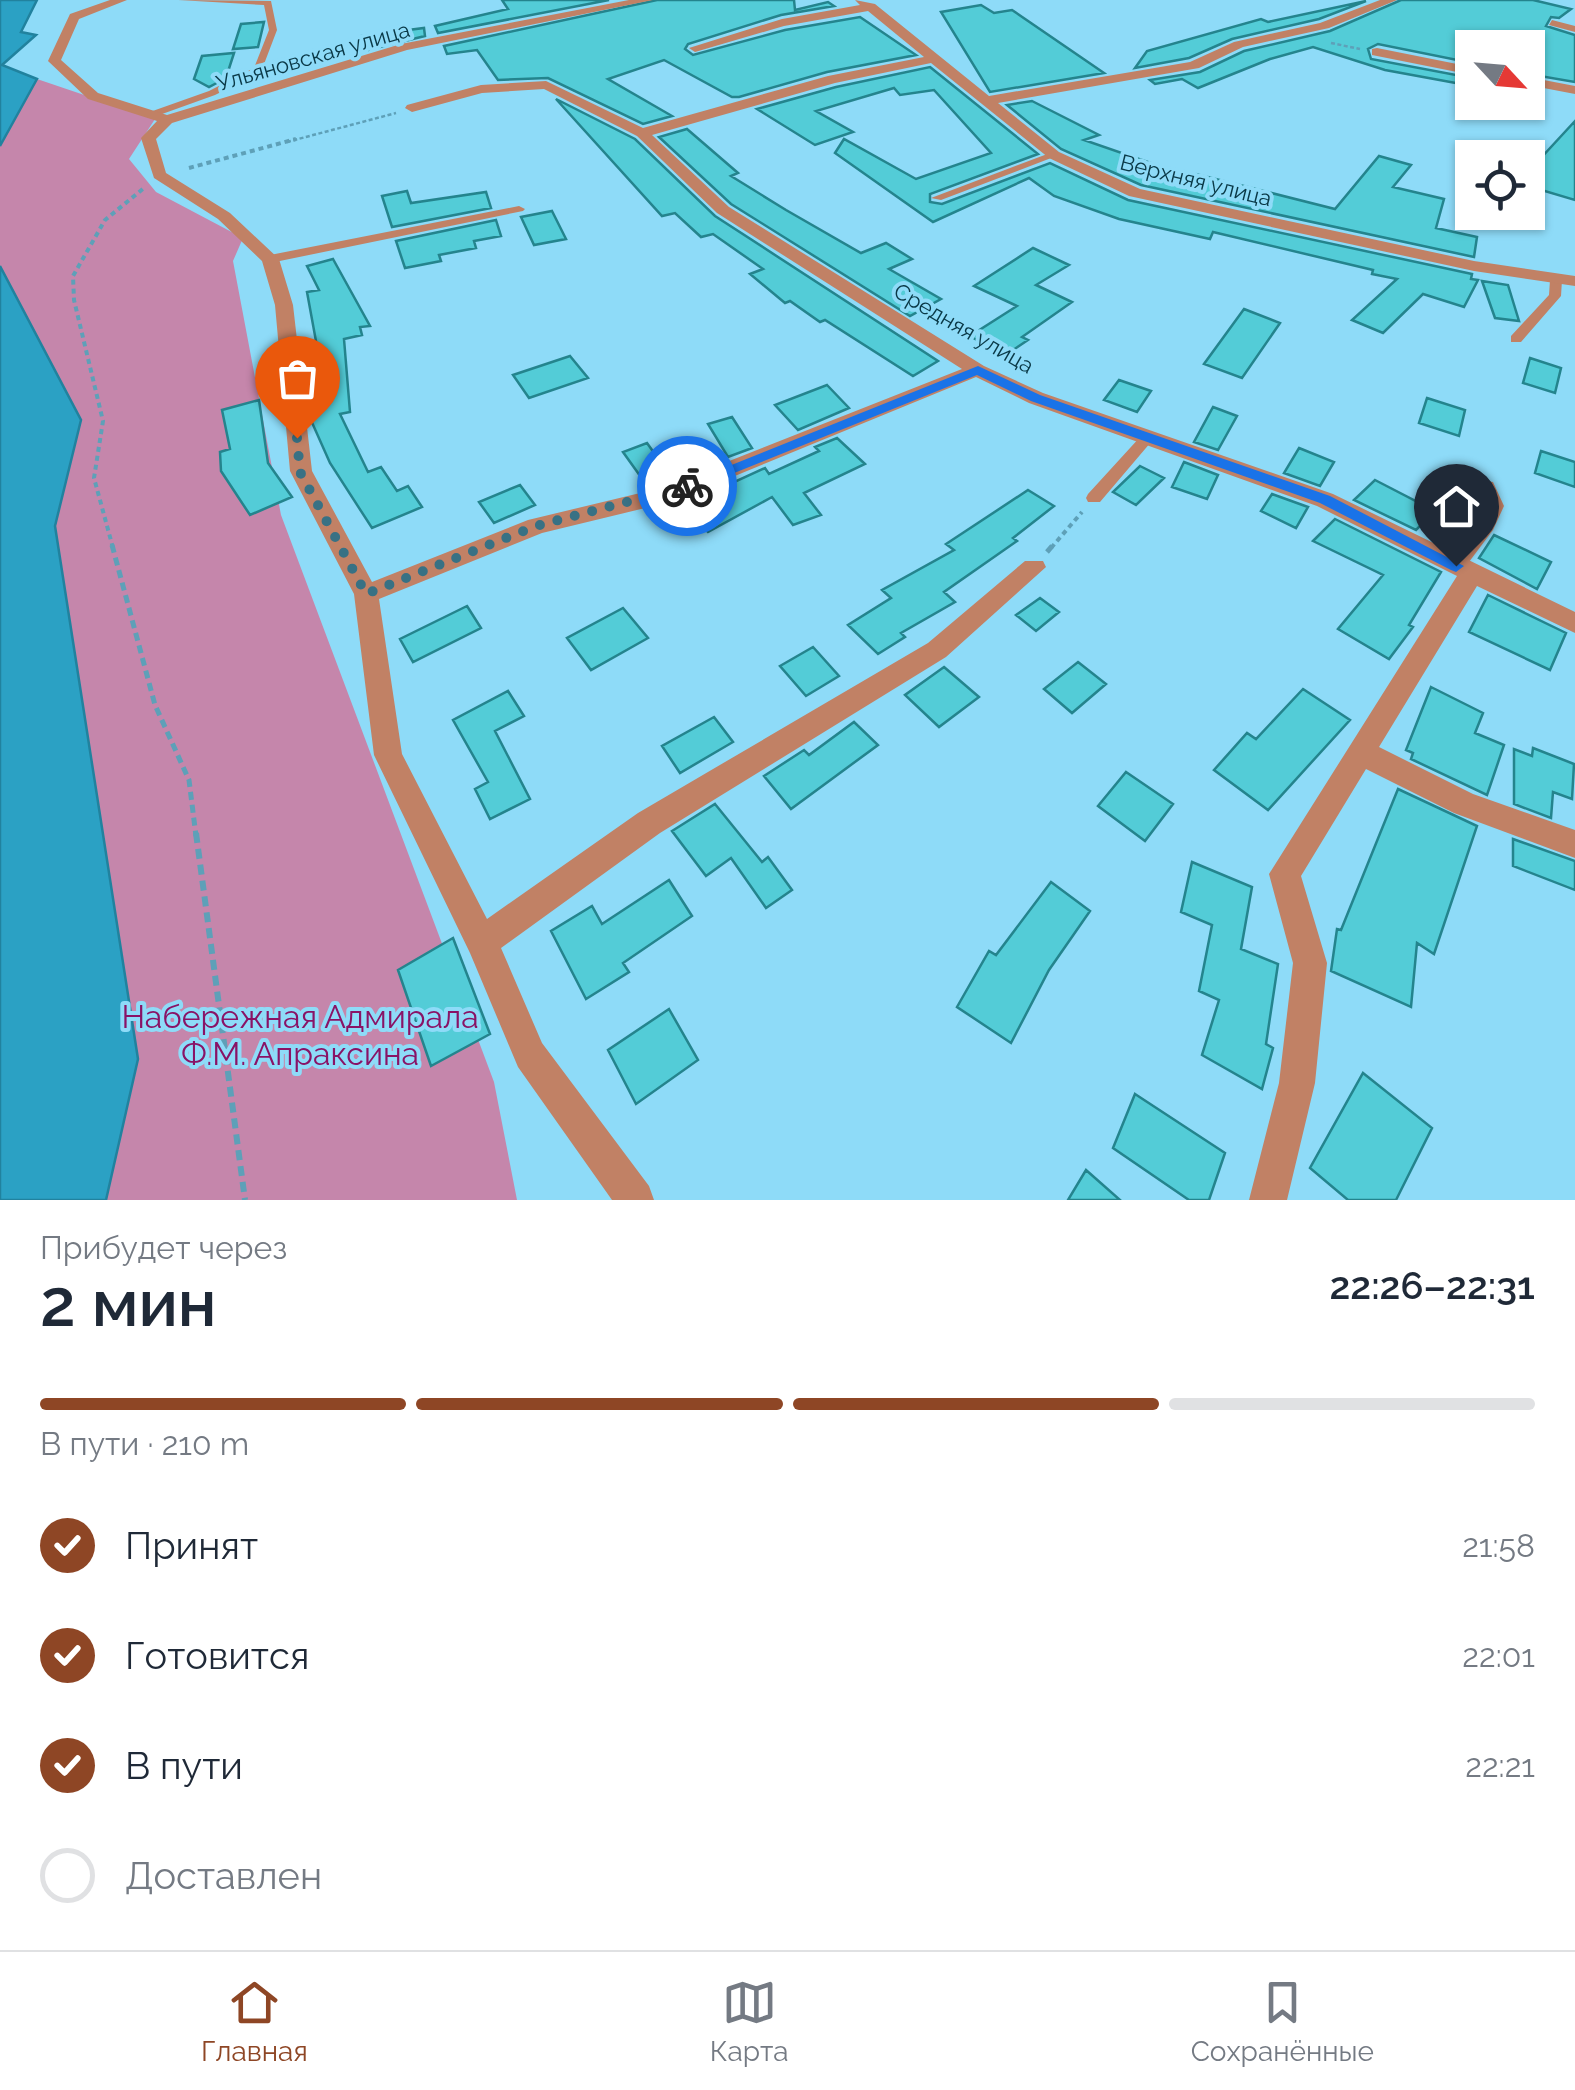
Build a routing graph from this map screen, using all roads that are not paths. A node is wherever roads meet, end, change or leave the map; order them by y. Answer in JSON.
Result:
{"nodes":[{"id":1,"x":121,"y":0,"type":"edge"},
{"id":2,"x":182,"y":0,"type":"edge"},
{"id":3,"x":647,"y":0,"type":"edge"},
{"id":4,"x":1390,"y":0,"type":"edge"},
{"id":5,"x":867,"y":2,"type":"edge"},
{"id":6,"x":1552,"y":23,"type":"dead end"},
{"id":7,"x":1575,"y":29,"type":"edge"},
{"id":8,"x":696,"y":48,"type":"dead end"},
{"id":9,"x":1377,"y":52,"type":"dead end"},
{"id":10,"x":932,"y":59,"type":"junction"},
{"id":11,"x":1455,"y":68,"type":"edge"},
{"id":12,"x":1545,"y":84,"type":"edge"},
{"id":13,"x":1575,"y":90,"type":"edge"},
{"id":14,"x":985,"y":101,"type":"junction"},
{"id":15,"x":412,"y":108,"type":"road end"},
{"id":16,"x":159,"y":117,"type":"junction"},
{"id":17,"x":642,"y":133,"type":"junction"},
{"id":18,"x":1054,"y":155,"type":"junction"},
{"id":19,"x":937,"y":198,"type":"dead end"},
{"id":20,"x":519,"y":209,"type":"dead end"},
{"id":21,"x":270,"y":260,"type":"junction"},
{"id":22,"x":1556,"y":280,"type":"junction"},
{"id":23,"x":1575,"y":281,"type":"edge"},
{"id":24,"x":1516,"y":339,"type":"dead end"},
{"id":25,"x":978,"y":370,"type":"junction"},
{"id":26,"x":1146,"y":439,"type":"junction"},
{"id":27,"x":1487,"y":486,"type":"dead end"},
{"id":28,"x":1094,"y":498,"type":"road end"},
{"id":29,"x":1034,"y":567,"type":"road end"},
{"id":30,"x":1464,"y":570,"type":"junction"},
{"id":31,"x":366,"y":594,"type":"junction"},
{"id":32,"x":1575,"y":623,"type":"edge"},
{"id":33,"x":1363,"y":753,"type":"junction"},
{"id":34,"x":1575,"y":844,"type":"edge"},
{"id":35,"x":482,"y":942,"type":"junction"},
{"id":36,"x":636,"y":1200,"type":"edge"},
{"id":37,"x":1268,"y":1200,"type":"edge"}],
"edges":[{"from":1,"to":16,"type":"street"},
{"from":2,"to":16,"type":"lane"},
{"from":3,"to":16,"type":"street","name":"Ульяновская улица"},
{"from":4,"to":14,"type":"street"},
{"from":5,"to":8,"type":"street"},
{"from":5,"to":10,"type":"street","name":"Верхняя улица"},
{"from":6,"to":7,"type":"lane"},
{"from":9,"to":11,"type":"street"},
{"from":10,"to":14,"type":"street","name":"Верхняя улица"},
{"from":10,"to":17,"type":"street"},
{"from":12,"to":13,"type":"street"},
{"from":14,"to":18,"type":"street","name":"Верхняя улица"},
{"from":15,"to":17,"type":"street","name":"Средняя улица"},
{"from":16,"to":21,"type":"street"},
{"from":17,"to":25,"type":"street","name":"Средняя улица"},
{"from":18,"to":19,"type":"lane"},
{"from":18,"to":22,"type":"street","name":"Верхняя улица"},
{"from":20,"to":21,"type":"lane"},
{"from":21,"to":31,"type":"street"},
{"from":22,"to":23,"type":"street","name":"Верхняя улица"},
{"from":22,"to":24,"type":"lane"},
{"from":25,"to":26,"type":"street","name":"Средняя улица"},
{"from":25,"to":31,"type":"street"},
{"from":26,"to":28,"type":"lane"},
{"from":26,"to":30,"type":"street","name":"Средняя улица"},
{"from":27,"to":30,"type":"lane"},
{"from":29,"to":35,"type":"street"},
{"from":30,"to":32,"type":"street","name":"Средняя улица"},
{"from":30,"to":33,"type":"street"},
{"from":31,"to":35,"type":"street"},
{"from":33,"to":34,"type":"street"},
{"from":33,"to":37,"type":"street"},
{"from":35,"to":36,"type":"street"}]}
